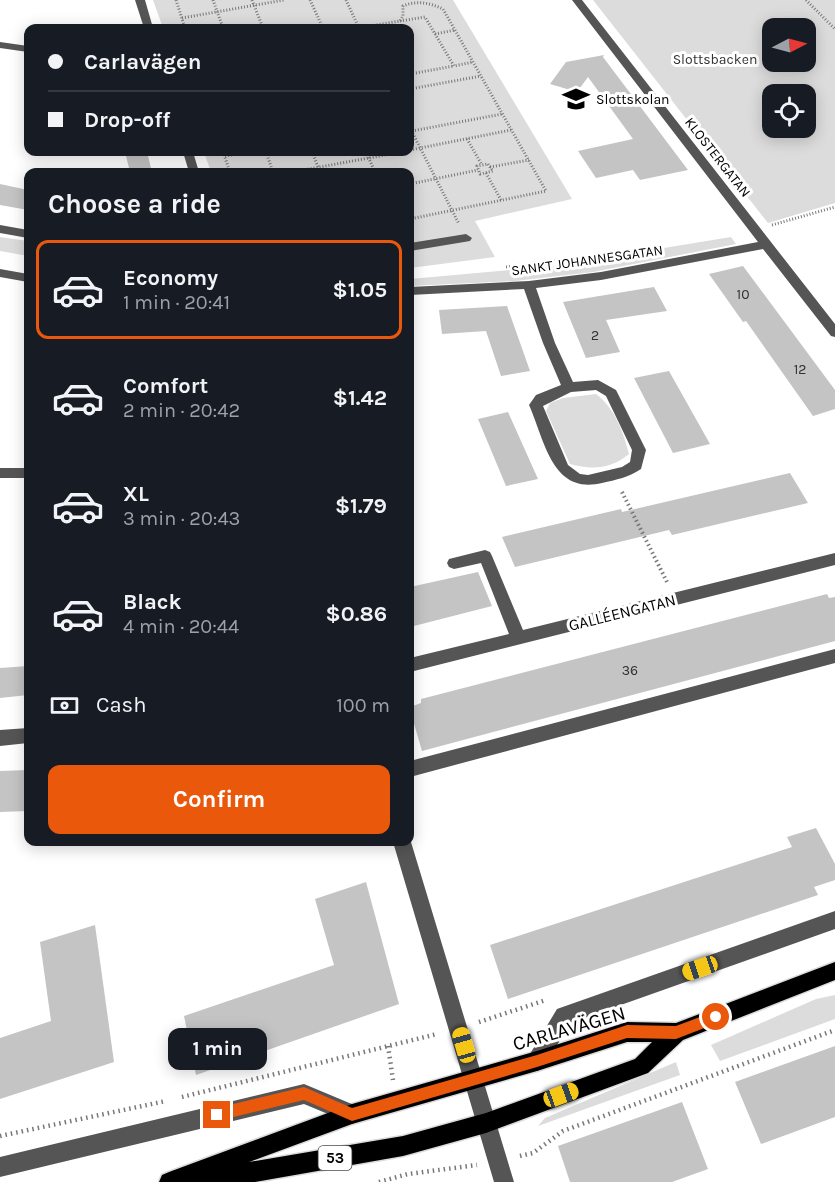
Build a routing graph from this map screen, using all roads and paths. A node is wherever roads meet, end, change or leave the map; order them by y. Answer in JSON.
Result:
{"nodes":[{"id":1,"x":140,"y":0,"type":"edge"},
{"id":2,"x":176,"y":0,"type":"edge"},
{"id":3,"x":213,"y":0,"type":"edge"},
{"id":4,"x":252,"y":0,"type":"edge"},
{"id":5,"x":284,"y":0,"type":"edge"},
{"id":6,"x":310,"y":0,"type":"edge"},
{"id":7,"x":346,"y":0,"type":"edge"},
{"id":8,"x":577,"y":0,"type":"edge"},
{"id":9,"x":806,"y":0,"type":"edge"},
{"id":10,"x":254,"y":5,"type":"junction"},
{"id":11,"x":217,"y":12,"type":"junction"},
{"id":12,"x":182,"y":18,"type":"junction"},
{"id":13,"x":400,"y":21,"type":"junction"},
{"id":14,"x":148,"y":24,"type":"edge"},
{"id":15,"x":184,"y":24,"type":"edge"},
{"id":16,"x":222,"y":24,"type":"edge"},
{"id":17,"x":262,"y":24,"type":"edge"},
{"id":18,"x":321,"y":24,"type":"edge"},
{"id":19,"x":357,"y":24,"type":"edge"},
{"id":20,"x":382,"y":24,"type":"edge"},
{"id":21,"x":835,"y":29,"type":"edge"},
{"id":22,"x":455,"y":30,"type":"junction"},
{"id":23,"x":435,"y":34,"type":"junction"},
{"id":24,"x":0,"y":45,"type":"edge"},
{"id":25,"x":24,"y":48,"type":"edge"},
{"id":26,"x":473,"y":62,"type":"junction"},
{"id":27,"x":454,"y":66,"type":"junction"},
{"id":28,"x":414,"y":73,"type":"edge"},
{"id":29,"x":481,"y":76,"type":"junction"},
{"id":30,"x":414,"y":88,"type":"edge"},
{"id":31,"x":502,"y":114,"type":"junction"},
{"id":32,"x":414,"y":129,"type":"edge"},
{"id":33,"x":511,"y":130,"type":"junction"},
{"id":34,"x":414,"y":137,"type":"edge"},
{"id":35,"x":467,"y":139,"type":"junction"},
{"id":36,"x":420,"y":148,"type":"junction"},
{"id":37,"x":414,"y":149,"type":"edge"},
{"id":38,"x":225,"y":156,"type":"edge"},
{"id":39,"x":314,"y":156,"type":"edge"},
{"id":40,"x":380,"y":156,"type":"edge"},
{"id":41,"x":369,"y":158,"type":"junction"},
{"id":42,"x":529,"y":160,"type":"junction"},
{"id":43,"x":482,"y":165,"type":"junction"},
{"id":44,"x":490,"y":167,"type":"junction"},
{"id":45,"x":229,"y":168,"type":"edge"},
{"id":46,"x":318,"y":168,"type":"joint"},
{"id":47,"x":373,"y":168,"type":"edge"},
{"id":48,"x":478,"y":170,"type":"junction"},
{"id":49,"x":486,"y":172,"type":"junction"},
{"id":50,"x":435,"y":178,"type":"junction"},
{"id":51,"x":414,"y":182,"type":"edge"},
{"id":52,"x":501,"y":200,"type":"junction"},
{"id":53,"x":835,"y":207,"type":"edge"},
{"id":54,"x":451,"y":210,"type":"junction"},
{"id":55,"x":414,"y":218,"type":"edge"},
{"id":56,"x":0,"y":229,"type":"edge"},
{"id":57,"x":757,"y":231,"type":"junction"},
{"id":58,"x":24,"y":233,"type":"edge"},
{"id":59,"x":466,"y":238,"type":"joint"},
{"id":60,"x":767,"y":244,"type":"junction"},
{"id":61,"x":414,"y":247,"type":"edge"},
{"id":62,"x":636,"y":250,"type":"dead end"},
{"id":63,"x":503,"y":267,"type":"dead end"},
{"id":64,"x":0,"y":273,"type":"edge"},
{"id":65,"x":24,"y":277,"type":"edge"},
{"id":66,"x":529,"y":285,"type":"junction"},
{"id":67,"x":414,"y":291,"type":"edge"},
{"id":68,"x":835,"y":333,"type":"edge"},
{"id":69,"x":569,"y":387,"type":"junction"},
{"id":70,"x":0,"y":473,"type":"edge"},
{"id":71,"x":24,"y":473,"type":"edge"},
{"id":72,"x":614,"y":475,"type":"junction"},
{"id":73,"x":835,"y":559,"type":"edge"},
{"id":74,"x":454,"y":563,"type":"dead end"},
{"id":75,"x":675,"y":599,"type":"junction"},
{"id":76,"x":518,"y":638,"type":"junction"},
{"id":77,"x":835,"y":656,"type":"edge"},
{"id":78,"x":414,"y":664,"type":"edge"},
{"id":79,"x":24,"y":736,"type":"edge"},
{"id":80,"x":0,"y":738,"type":"edge"},
{"id":81,"x":414,"y":768,"type":"edge"},
{"id":82,"x":403,"y":846,"type":"edge"},
{"id":83,"x":835,"y":920,"type":"edge"},
{"id":84,"x":835,"y":971,"type":"edge"},
{"id":85,"x":835,"y":1030,"type":"edge"},
{"id":86,"x":676,"y":1032,"type":"junction"},
{"id":87,"x":440,"y":1033,"type":"dead end"},
{"id":88,"x":388,"y":1046,"type":"junction"},
{"id":89,"x":537,"y":1061,"type":"junction"},
{"id":90,"x":473,"y":1079,"type":"junction"},
{"id":91,"x":180,"y":1098,"type":"dead end"},
{"id":92,"x":168,"y":1101,"type":"dead end"},
{"id":93,"x":396,"y":1101,"type":"junction"},
{"id":94,"x":352,"y":1114,"type":"junction"},
{"id":95,"x":486,"y":1123,"type":"junction"},
{"id":96,"x":0,"y":1136,"type":"edge"},
{"id":97,"x":498,"y":1161,"type":"junction"},
{"id":98,"x":0,"y":1167,"type":"edge"},
{"id":99,"x":169,"y":1182,"type":"edge"},
{"id":100,"x":182,"y":1182,"type":"edge"},
{"id":101,"x":379,"y":1182,"type":"edge"},
{"id":102,"x":504,"y":1182,"type":"edge"}],
"edges":[{"from":1,"to":14,"type":"street"},
{"from":2,"to":12,"type":"path"},
{"from":3,"to":11,"type":"path"},
{"from":4,"to":10,"type":"path"},
{"from":5,"to":10,"type":"path"},
{"from":6,"to":18,"type":"path"},
{"from":7,"to":19,"type":"path"},
{"from":8,"to":57,"type":"street","name":"KLOSTERGATAN"},
{"from":9,"to":21,"type":"path"},
{"from":10,"to":11,"type":"path"},
{"from":10,"to":17,"type":"path"},
{"from":11,"to":12,"type":"path"},
{"from":11,"to":16,"type":"path"},
{"from":12,"to":15,"type":"path"},
{"from":13,"to":20,"type":"path"},
{"from":13,"to":22,"type":"path"},
{"from":13,"to":23,"type":"path"},
{"from":22,"to":23,"type":"path"},
{"from":22,"to":26,"type":"path"},
{"from":23,"to":27,"type":"path"},
{"from":24,"to":25,"type":"street"},
{"from":26,"to":27,"type":"path"},
{"from":26,"to":29,"type":"path"},
{"from":27,"to":28,"type":"path"},
{"from":29,"to":30,"type":"path"},
{"from":29,"to":31,"type":"path"},
{"from":31,"to":32,"type":"path"},
{"from":31,"to":33,"type":"path"},
{"from":33,"to":35,"type":"path"},
{"from":33,"to":42,"type":"path"},
{"from":34,"to":36,"type":"path"},
{"from":35,"to":36,"type":"path"},
{"from":35,"to":43,"type":"path"},
{"from":36,"to":37,"type":"path"},
{"from":36,"to":50,"type":"path"},
{"from":38,"to":45,"type":"path"},
{"from":39,"to":46,"type":"path"},
{"from":40,"to":41,"type":"path"},
{"from":41,"to":46,"type":"path"},
{"from":41,"to":47,"type":"path"},
{"from":42,"to":44,"type":"path"},
{"from":42,"to":52,"type":"path"},
{"from":43,"to":44,"type":"path"},
{"from":43,"to":48,"type":"path"},
{"from":44,"to":49,"type":"path"},
{"from":48,"to":49,"type":"path"},
{"from":48,"to":50,"type":"path"},
{"from":49,"to":52,"type":"path"},
{"from":50,"to":51,"type":"path"},
{"from":50,"to":54,"type":"path"},
{"from":52,"to":54,"type":"path"},
{"from":53,"to":57,"type":"path"},
{"from":54,"to":55,"type":"path"},
{"from":54,"to":59,"type":"path"},
{"from":56,"to":58,"type":"street"},
{"from":57,"to":60,"type":"street","name":"KLOSTERGATAN"},
{"from":59,"to":61,"type":"street"},
{"from":60,"to":66,"type":"street","name":"SANKT JOHANNESGATAN"},
{"from":60,"to":68,"type":"street","name":"KLOSTERGATAN"},
{"from":62,"to":63,"type":"path"},
{"from":64,"to":65,"type":"street"},
{"from":66,"to":67,"type":"street","name":"SANKT JOHANNESGATAN"},
{"from":66,"to":69,"type":"street"},
{"from":69,"to":72,"type":"street"},
{"from":69,"to":72,"type":"street"},
{"from":70,"to":71,"type":"street"},
{"from":72,"to":75,"type":"path"},
{"from":73,"to":75,"type":"street","name":"GALLÉENGATAN"},
{"from":74,"to":76,"type":"street"},
{"from":75,"to":76,"type":"street","name":"GALLÉENGATAN"},
{"from":76,"to":78,"type":"street","name":"GALLÉENGATAN"},
{"from":77,"to":81,"type":"street"},
{"from":79,"to":80,"type":"street"},
{"from":82,"to":90,"type":"street"},
{"from":83,"to":89,"type":"street"},
{"from":84,"to":86,"type":"main road","name":"CARLAVÄGEN","number":"53"},
{"from":85,"to":97,"type":"path"},
{"from":86,"to":89,"type":"main road","name":"CARLAVÄGEN","number":"53"},
{"from":86,"to":95,"type":"main road","name":"CARLAVÄGEN","number":"53"},
{"from":87,"to":88,"type":"path"},
{"from":88,"to":91,"type":"path"},
{"from":88,"to":93,"type":"path"},
{"from":89,"to":90,"type":"main road","name":"CARLAVÄGEN","number":"53"},
{"from":90,"to":93,"type":"main road","name":"CARLAVÄGEN","number":"53"},
{"from":90,"to":95,"type":"street"},
{"from":92,"to":96,"type":"path"},
{"from":93,"to":94,"type":"main road","name":"CARLAVÄGEN","number":"53"},
{"from":94,"to":98,"type":"street"},
{"from":94,"to":99,"type":"main road","name":"CARLAVÄGEN","number":"53"},
{"from":95,"to":97,"type":"street"},
{"from":95,"to":100,"type":"main road","name":"CARLAVÄGEN","number":"53"},
{"from":97,"to":101,"type":"path"},
{"from":97,"to":102,"type":"street"}]}
